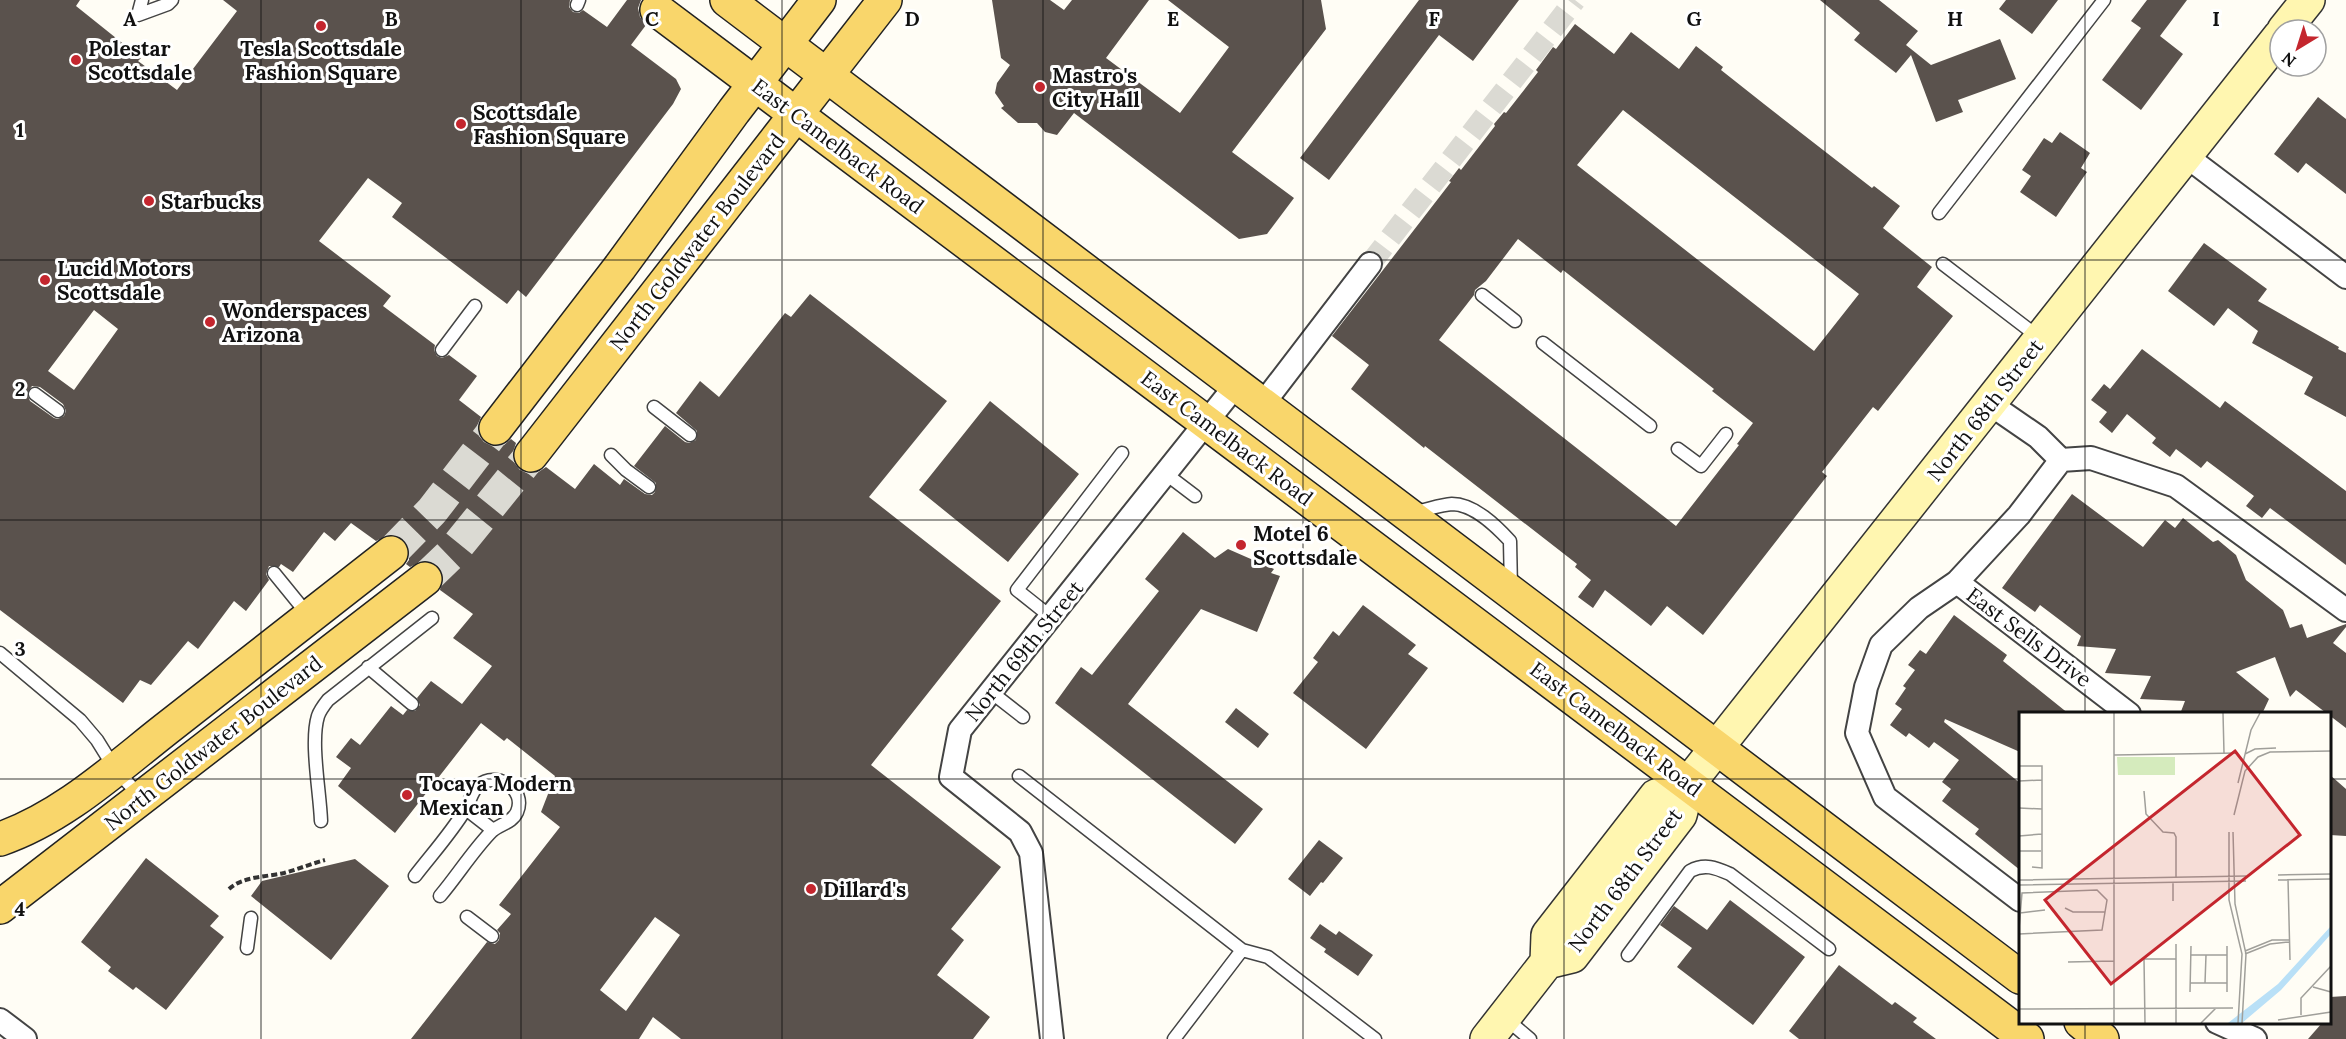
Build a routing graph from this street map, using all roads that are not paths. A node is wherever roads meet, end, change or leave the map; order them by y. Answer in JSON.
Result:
{"nodes":[{"id":1,"x":142,"y":0,"type":"edge"},
{"id":2,"x":172,"y":0,"type":"edge"},
{"id":3,"x":727,"y":0,"type":"edge"},
{"id":4,"x":819,"y":0,"type":"edge"},
{"id":5,"x":885,"y":0,"type":"edge"},
{"id":6,"x":2104,"y":0,"type":"edge"},
{"id":7,"x":2308,"y":0,"type":"edge"},
{"id":8,"x":657,"y":10,"type":"dead end"},
{"id":9,"x":2294,"y":18,"type":"edge"},
{"id":10,"x":785,"y":44,"type":"junction"},
{"id":11,"x":2268,"y":51,"type":"edge"},
{"id":12,"x":828,"y":75,"type":"junction"},
{"id":13,"x":755,"y":84,"type":"junction"},
{"id":14,"x":796,"y":115,"type":"junction"},
{"id":15,"x":2186,"y":156,"type":"junction"},
{"id":16,"x":1939,"y":213,"type":"dead end"},
{"id":17,"x":1370,"y":264,"type":"tunnel mouth"},
{"id":18,"x":1943,"y":264,"type":"dead end"},
{"id":19,"x":620,"y":267,"type":"junction"},
{"id":20,"x":2346,"y":277,"type":"edge"},
{"id":21,"x":1482,"y":295,"type":"dead end"},
{"id":22,"x":475,"y":306,"type":"dead end"},
{"id":23,"x":1515,"y":321,"type":"dead end"},
{"id":24,"x":2042,"y":339,"type":"junction"},
{"id":25,"x":1543,"y":343,"type":"dead end"},
{"id":26,"x":442,"y":350,"type":"dead end"},
{"id":27,"x":1236,"y":385,"type":"junction"},
{"id":28,"x":35,"y":394,"type":"dead end"},
{"id":29,"x":1990,"y":404,"type":"junction"},
{"id":30,"x":1262,"y":405,"type":"junction"},
{"id":31,"x":654,"y":407,"type":"dead end"},
{"id":32,"x":58,"y":411,"type":"dead end"},
{"id":33,"x":561,"y":417,"type":"junction"},
{"id":34,"x":1207,"y":422,"type":"junction"},
{"id":35,"x":1650,"y":426,"type":"dead end"},
{"id":36,"x":1726,"y":434,"type":"dead end"},
{"id":37,"x":690,"y":435,"type":"dead end"},
{"id":38,"x":1678,"y":449,"type":"dead end"},
{"id":39,"x":1122,"y":453,"type":"dead end"},
{"id":40,"x":612,"y":455,"type":"dead end"},
{"id":41,"x":2061,"y":460,"type":"junction"},
{"id":42,"x":1166,"y":474,"type":"junction"},
{"id":43,"x":649,"y":487,"type":"dead end"},
{"id":44,"x":1195,"y":496,"type":"dead end"},
{"id":45,"x":1407,"y":514,"type":"junction"},
{"id":46,"x":391,"y":553,"type":"tunnel mouth"},
{"id":47,"x":274,"y":573,"type":"dead end"},
{"id":48,"x":425,"y":579,"type":"tunnel mouth"},
{"id":49,"x":1957,"y":582,"type":"junction"},
{"id":50,"x":1511,"y":593,"type":"junction"},
{"id":51,"x":2346,"y":610,"type":"edge"},
{"id":52,"x":309,"y":616,"type":"junction"},
{"id":53,"x":1051,"y":617,"type":"junction"},
{"id":54,"x":432,"y":618,"type":"dead end"},
{"id":55,"x":0,"y":653,"type":"edge"},
{"id":56,"x":369,"y":667,"type":"junction"},
{"id":57,"x":991,"y":692,"type":"junction"},
{"id":58,"x":412,"y":704,"type":"dead end"},
{"id":59,"x":2126,"y":712,"type":"edge"},
{"id":60,"x":1023,"y":717,"type":"dead end"},
{"id":61,"x":1717,"y":748,"type":"junction"},
{"id":62,"x":115,"y":769,"type":"junction"},
{"id":63,"x":1019,"y":776,"type":"dead end"},
{"id":64,"x":1688,"y":784,"type":"junction"},
{"id":65,"x":141,"y":798,"type":"junction"},
{"id":66,"x":466,"y":809,"type":"junction"},
{"id":67,"x":321,"y":821,"type":"dead end"},
{"id":68,"x":493,"y":830,"type":"junction"},
{"id":69,"x":0,"y":839,"type":"edge"},
{"id":70,"x":415,"y":876,"type":"dead end"},
{"id":71,"x":440,"y":896,"type":"dead end"},
{"id":72,"x":2019,"y":899,"type":"edge"},
{"id":73,"x":0,"y":908,"type":"edge"},
{"id":74,"x":467,"y":917,"type":"dead end"},
{"id":75,"x":251,"y":918,"type":"dead end"},
{"id":76,"x":492,"y":936,"type":"dead end"},
{"id":77,"x":247,"y":948,"type":"dead end"},
{"id":78,"x":1242,"y":950,"type":"junction"},
{"id":79,"x":1829,"y":950,"type":"dead end"},
{"id":80,"x":1628,"y":955,"type":"dead end"},
{"id":81,"x":2019,"y":976,"type":"edge"},
{"id":82,"x":0,"y":1020,"type":"edge"},
{"id":83,"x":2082,"y":1024,"type":"edge"},
{"id":84,"x":2219,"y":1024,"type":"edge"},
{"id":85,"x":1495,"y":1028,"type":"edge"},
{"id":86,"x":25,"y":1039,"type":"edge"},
{"id":87,"x":1052,"y":1039,"type":"edge"},
{"id":88,"x":1174,"y":1039,"type":"edge"},
{"id":89,"x":1375,"y":1039,"type":"edge"},
{"id":90,"x":1530,"y":1039,"type":"edge"},
{"id":91,"x":2027,"y":1039,"type":"edge"},
{"id":92,"x":2103,"y":1039,"type":"edge"},
{"id":93,"x":2255,"y":1039,"type":"edge"}],
"edges":[{"from":1,"to":2,"type":"lane"},
{"from":3,"to":10,"type":"main road"},
{"from":4,"to":10,"type":"main road"},
{"from":5,"to":12,"type":"main road","name":"North Goldwater Boulevard"},
{"from":6,"to":16,"type":"lane"},
{"from":7,"to":9,"type":"street"},
{"from":8,"to":13,"type":"main road","name":"East Camelback Road"},
{"from":10,"to":12,"type":"main road"},
{"from":10,"to":13,"type":"main road"},
{"from":11,"to":15,"type":"street","name":"North 68th Street"},
{"from":12,"to":14,"type":"main road","name":"North Goldwater Boulevard"},
{"from":12,"to":27,"type":"main road"},
{"from":13,"to":14,"type":"main road","name":"East Camelback Road"},
{"from":13,"to":19,"type":"main road"},
{"from":14,"to":33,"type":"main road","name":"North Goldwater Boulevard"},
{"from":14,"to":34,"type":"main road","name":"East Camelback Road"},
{"from":15,"to":20,"type":"street"},
{"from":15,"to":24,"type":"street","name":"North 68th Street"},
{"from":17,"to":30,"type":"street"},
{"from":18,"to":24,"type":"lane"},
{"from":19,"to":33,"type":"main road"},
{"from":19,"to":33,"type":"main road","name":"North Goldwater Boulevard"},
{"from":21,"to":23,"type":"lane"},
{"from":22,"to":26,"type":"lane"},
{"from":24,"to":29,"type":"street","name":"North 68th Street"},
{"from":25,"to":35,"type":"lane"},
{"from":27,"to":30,"type":"main road"},
{"from":27,"to":34,"type":"street","name":"North 69th Street"},
{"from":28,"to":32,"type":"lane"},
{"from":29,"to":41,"type":"street"},
{"from":29,"to":61,"type":"street","name":"North 68th Street"},
{"from":30,"to":45,"type":"main road"},
{"from":31,"to":37,"type":"lane"},
{"from":34,"to":42,"type":"street","name":"North 69th Street"},
{"from":34,"to":64,"type":"main road","name":"East Camelback Road"},
{"from":36,"to":38,"type":"lane"},
{"from":39,"to":53,"type":"lane"},
{"from":40,"to":43,"type":"lane"},
{"from":41,"to":49,"type":"street"},
{"from":41,"to":51,"type":"street"},
{"from":42,"to":44,"type":"lane"},
{"from":42,"to":53,"type":"street","name":"North 69th Street"},
{"from":45,"to":50,"type":"main road"},
{"from":45,"to":50,"type":"lane"},
{"from":46,"to":52,"type":"main road","name":"North Goldwater Boulevard"},
{"from":47,"to":52,"type":"lane"},
{"from":48,"to":65,"type":"main road","name":"North Goldwater Boulevard"},
{"from":49,"to":59,"type":"street","name":"East Sells Drive"},
{"from":49,"to":72,"type":"street"},
{"from":50,"to":61,"type":"main road"},
{"from":52,"to":62,"type":"main road","name":"North Goldwater Boulevard"},
{"from":53,"to":57,"type":"street","name":"North 69th Street"},
{"from":54,"to":56,"type":"lane"},
{"from":55,"to":62,"type":"lane"},
{"from":56,"to":58,"type":"lane"},
{"from":56,"to":67,"type":"lane"},
{"from":57,"to":60,"type":"lane"},
{"from":57,"to":87,"type":"street","name":"North 69th Street"},
{"from":61,"to":64,"type":"street","name":"North 68th Street"},
{"from":61,"to":81,"type":"main road"},
{"from":62,"to":65,"type":"lane"},
{"from":62,"to":69,"type":"main road","name":"North Goldwater Boulevard"},
{"from":63,"to":78,"type":"lane"},
{"from":64,"to":85,"type":"street","name":"North 68th Street"},
{"from":64,"to":91,"type":"main road","name":"East Camelback Road"},
{"from":65,"to":73,"type":"main road","name":"North Goldwater Boulevard"},
{"from":66,"to":68,"type":"lane"},
{"from":66,"to":68,"type":"lane"},
{"from":66,"to":70,"type":"lane"},
{"from":68,"to":71,"type":"lane"},
{"from":74,"to":76,"type":"lane"},
{"from":75,"to":77,"type":"lane"},
{"from":78,"to":88,"type":"lane"},
{"from":78,"to":89,"type":"lane"},
{"from":79,"to":80,"type":"lane"},
{"from":82,"to":86,"type":"street"},
{"from":83,"to":92,"type":"main road"},
{"from":84,"to":93,"type":"street"},
{"from":85,"to":90,"type":"lane"}]}
